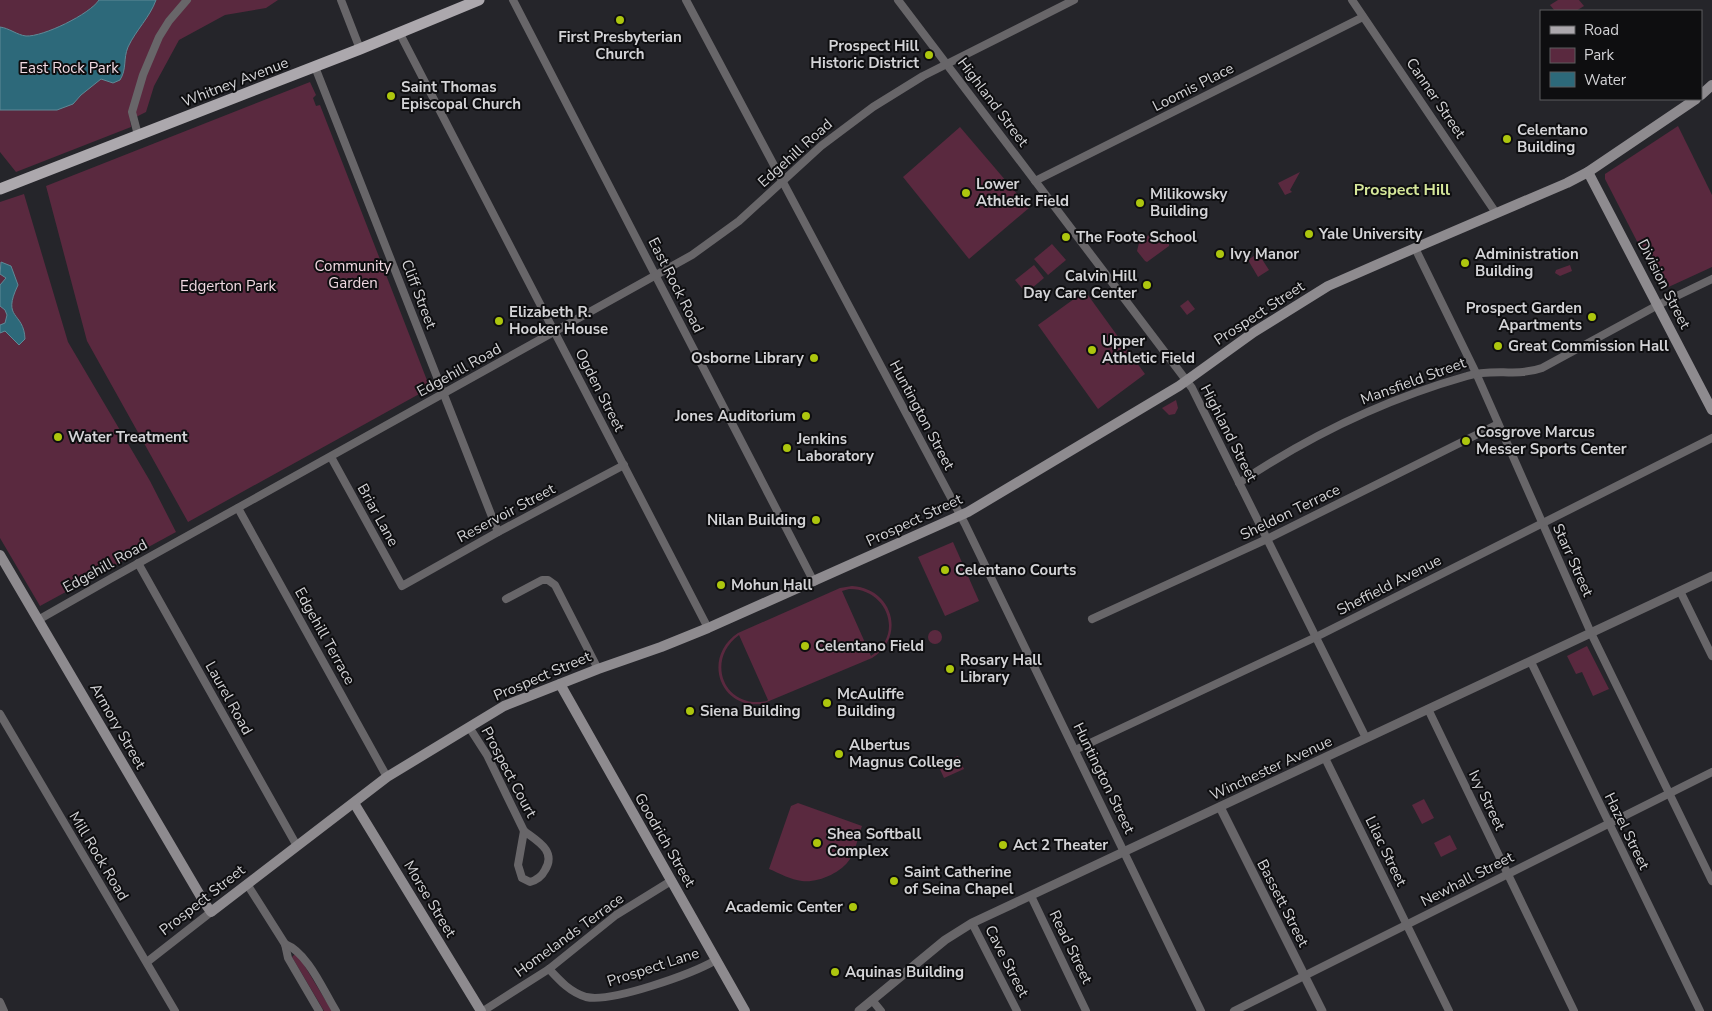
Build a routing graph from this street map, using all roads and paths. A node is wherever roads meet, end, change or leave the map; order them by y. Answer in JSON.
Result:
{"nodes":[{"id":1,"x":187,"y":0,"type":"edge"},
{"id":2,"x":340,"y":0,"type":"edge"},
{"id":3,"x":479,"y":0,"type":"edge"},
{"id":4,"x":513,"y":0,"type":"edge"},
{"id":5,"x":686,"y":0,"type":"edge"},
{"id":6,"x":898,"y":0,"type":"edge"},
{"id":7,"x":1074,"y":0,"type":"edge"},
{"id":8,"x":1352,"y":0,"type":"edge"},
{"id":9,"x":1363,"y":17,"type":"junction"},
{"id":10,"x":399,"y":32,"type":"junction"},
{"id":11,"x":360,"y":49,"type":"junction"},
{"id":12,"x":946,"y":64,"type":"junction"},
{"id":13,"x":315,"y":67,"type":"junction"},
{"id":14,"x":1712,"y":85,"type":"edge"},
{"id":15,"x":1702,"y":94,"type":"edge"},
{"id":16,"x":1695,"y":100,"type":"edge"},
{"id":17,"x":138,"y":135,"type":"junction"},
{"id":18,"x":1588,"y":172,"type":"junction"},
{"id":19,"x":1035,"y":181,"type":"junction"},
{"id":20,"x":782,"y":182,"type":"junction"},
{"id":21,"x":0,"y":190,"type":"edge"},
{"id":22,"x":1496,"y":213,"type":"junction"},
{"id":23,"x":1414,"y":248,"type":"junction"},
{"id":24,"x":656,"y":276,"type":"junction"},
{"id":25,"x":1712,"y":280,"type":"edge"},
{"id":26,"x":1658,"y":305,"type":"junction"},
{"id":27,"x":555,"y":332,"type":"junction"},
{"id":28,"x":1476,"y":373,"type":"junction"},
{"id":29,"x":1186,"y":381,"type":"junction"},
{"id":30,"x":444,"y":394,"type":"junction"},
{"id":31,"x":1712,"y":410,"type":"edge"},
{"id":32,"x":1498,"y":424,"type":"junction"},
{"id":33,"x":1712,"y":438,"type":"edge"},
{"id":34,"x":331,"y":457,"type":"junction"},
{"id":35,"x":624,"y":465,"type":"junction"},
{"id":36,"x":1239,"y":483,"type":"junction"},
{"id":37,"x":238,"y":508,"type":"junction"},
{"id":38,"x":960,"y":515,"type":"junction"},
{"id":39,"x":1542,"y":524,"type":"junction"},
{"id":40,"x":498,"y":532,"type":"junction"},
{"id":41,"x":1267,"y":540,"type":"junction"},
{"id":42,"x":0,"y":555,"type":"edge"},
{"id":43,"x":138,"y":563,"type":"junction"},
{"id":44,"x":1712,"y":576,"type":"edge"},
{"id":45,"x":814,"y":582,"type":"junction"},
{"id":46,"x":402,"y":586,"type":"joint"},
{"id":47,"x":1680,"y":591,"type":"junction"},
{"id":48,"x":506,"y":599,"type":"dead end"},
{"id":49,"x":1092,"y":619,"type":"dead end"},
{"id":50,"x":38,"y":620,"type":"junction"},
{"id":51,"x":708,"y":628,"type":"junction"},
{"id":52,"x":1591,"y":633,"type":"junction"},
{"id":53,"x":1316,"y":637,"type":"junction"},
{"id":54,"x":1712,"y":656,"type":"edge"},
{"id":55,"x":1531,"y":662,"type":"junction"},
{"id":56,"x":598,"y":668,"type":"junction"},
{"id":57,"x":560,"y":684,"type":"junction"},
{"id":58,"x":1428,"y":709,"type":"junction"},
{"id":59,"x":0,"y":714,"type":"edge"},
{"id":60,"x":469,"y":727,"type":"junction"},
{"id":61,"x":1366,"y":738,"type":"junction"},
{"id":62,"x":1075,"y":750,"type":"junction"},
{"id":63,"x":1325,"y":758,"type":"junction"},
{"id":64,"x":1712,"y":772,"type":"edge"},
{"id":65,"x":387,"y":777,"type":"junction"},
{"id":66,"x":1669,"y":793,"type":"junction"},
{"id":67,"x":354,"y":802,"type":"junction"},
{"id":68,"x":1220,"y":807,"type":"junction"},
{"id":69,"x":1609,"y":824,"type":"junction"},
{"id":70,"x":524,"y":831,"type":"junction"},
{"id":71,"x":297,"y":846,"type":"junction"},
{"id":72,"x":1124,"y":852,"type":"junction"},
{"id":73,"x":1508,"y":874,"type":"junction"},
{"id":74,"x":671,"y":881,"type":"junction"},
{"id":75,"x":1712,"y":881,"type":"edge"},
{"id":76,"x":247,"y":884,"type":"junction"},
{"id":77,"x":1031,"y":896,"type":"junction"},
{"id":78,"x":211,"y":912,"type":"junction"},
{"id":79,"x":972,"y":923,"type":"junction"},
{"id":80,"x":1407,"y":924,"type":"junction"},
{"id":81,"x":285,"y":944,"type":"junction"},
{"id":82,"x":716,"y":960,"type":"junction"},
{"id":83,"x":146,"y":962,"type":"junction"},
{"id":84,"x":549,"y":968,"type":"junction"},
{"id":85,"x":1304,"y":976,"type":"junction"},
{"id":86,"x":872,"y":1000,"type":"junction"},
{"id":87,"x":0,"y":1002,"type":"edge"},
{"id":88,"x":4,"y":1011,"type":"edge"},
{"id":89,"x":175,"y":1011,"type":"edge"},
{"id":90,"x":319,"y":1011,"type":"edge"},
{"id":91,"x":336,"y":1011,"type":"edge"},
{"id":92,"x":482,"y":1011,"type":"edge"},
{"id":93,"x":745,"y":1011,"type":"edge"},
{"id":94,"x":858,"y":1011,"type":"edge"},
{"id":95,"x":881,"y":1011,"type":"edge"},
{"id":96,"x":1017,"y":1011,"type":"edge"},
{"id":97,"x":1086,"y":1011,"type":"edge"},
{"id":98,"x":1201,"y":1011,"type":"edge"},
{"id":99,"x":1234,"y":1011,"type":"edge"},
{"id":100,"x":1322,"y":1011,"type":"edge"},
{"id":101,"x":1449,"y":1011,"type":"edge"},
{"id":102,"x":1574,"y":1011,"type":"edge"},
{"id":103,"x":1700,"y":1011,"type":"edge"}],
"edges":[{"from":1,"to":17,"type":"street"},
{"from":2,"to":11,"type":"street"},
{"from":3,"to":10,"type":"main road","name":"Whitney Avenue"},
{"from":4,"to":24,"type":"street","name":"East Rock Road"},
{"from":5,"to":20,"type":"street","name":"Huntington Street"},
{"from":6,"to":12,"type":"street","name":"Highland Street"},
{"from":7,"to":12,"type":"street","name":"Edgehill Road"},
{"from":8,"to":9,"type":"street","name":"Canner Street"},
{"from":9,"to":19,"type":"street","name":"Loomis Place"},
{"from":9,"to":22,"type":"street","name":"Canner Street"},
{"from":10,"to":11,"type":"main road","name":"Whitney Avenue"},
{"from":10,"to":27,"type":"street","name":"Ogden Street"},
{"from":11,"to":13,"type":"main road","name":"Whitney Avenue"},
{"from":12,"to":19,"type":"street","name":"Highland Street"},
{"from":12,"to":20,"type":"street","name":"Edgehill Road"},
{"from":13,"to":17,"type":"main road","name":"Whitney Avenue"},
{"from":13,"to":30,"type":"street","name":"Cliff Street"},
{"from":14,"to":15,"type":"main road"},
{"from":16,"to":18,"type":"main road","name":"Prospect Street"},
{"from":17,"to":21,"type":"main road","name":"Whitney Avenue"},
{"from":18,"to":22,"type":"main road","name":"Prospect Street"},
{"from":18,"to":26,"type":"main road","name":"Division Street"},
{"from":19,"to":29,"type":"street","name":"Highland Street"},
{"from":20,"to":24,"type":"street","name":"Edgehill Road"},
{"from":20,"to":38,"type":"street","name":"Huntington Street"},
{"from":22,"to":23,"type":"main road","name":"Prospect Street"},
{"from":23,"to":28,"type":"street","name":"Starr Street"},
{"from":23,"to":29,"type":"main road","name":"Prospect Street"},
{"from":24,"to":27,"type":"street","name":"Edgehill Road"},
{"from":24,"to":45,"type":"street","name":"East Rock Road"},
{"from":25,"to":26,"type":"street","name":"Mansfield Street"},
{"from":26,"to":28,"type":"street","name":"Mansfield Street"},
{"from":26,"to":31,"type":"main road","name":"Division Street"},
{"from":27,"to":30,"type":"street","name":"Edgehill Road"},
{"from":27,"to":35,"type":"street","name":"Ogden Street"},
{"from":28,"to":32,"type":"street","name":"Starr Street"},
{"from":28,"to":36,"type":"street","name":"Mansfield Street"},
{"from":29,"to":36,"type":"street","name":"Highland Street"},
{"from":29,"to":38,"type":"main road","name":"Prospect Street"},
{"from":30,"to":34,"type":"street","name":"Edgehill Road"},
{"from":30,"to":40,"type":"street","name":"Cliff Street"},
{"from":32,"to":39,"type":"street","name":"Starr Street"},
{"from":32,"to":41,"type":"street","name":"Sheldon Terrace"},
{"from":33,"to":39,"type":"street","name":"Sheffield Avenue"},
{"from":34,"to":37,"type":"street","name":"Edgehill Road"},
{"from":34,"to":46,"type":"street","name":"Briar Lane"},
{"from":35,"to":40,"type":"street","name":"Reservoir Street"},
{"from":35,"to":51,"type":"street","name":"Ogden Street"},
{"from":36,"to":41,"type":"street","name":"Highland Street"},
{"from":37,"to":43,"type":"street","name":"Edgehill Road"},
{"from":37,"to":65,"type":"street","name":"Edgehill Terrace"},
{"from":38,"to":45,"type":"main road","name":"Prospect Street"},
{"from":38,"to":62,"type":"street","name":"Huntington Street"},
{"from":39,"to":52,"type":"street","name":"Starr Street"},
{"from":39,"to":53,"type":"street","name":"Sheffield Avenue"},
{"from":40,"to":46,"type":"street","name":"Reservoir Street"},
{"from":41,"to":49,"type":"street","name":"Sheldon Terrace"},
{"from":41,"to":53,"type":"street","name":"Highland Street"},
{"from":42,"to":50,"type":"main road","name":"Armory Street"},
{"from":43,"to":50,"type":"street","name":"Edgehill Road"},
{"from":43,"to":71,"type":"street","name":"Laurel Road"},
{"from":44,"to":47,"type":"street","name":"Winchester Avenue"},
{"from":45,"to":51,"type":"main road","name":"Prospect Street"},
{"from":47,"to":52,"type":"street","name":"Winchester Avenue"},
{"from":47,"to":54,"type":"street"},
{"from":48,"to":56,"type":"street"},
{"from":50,"to":78,"type":"main road","name":"Armory Street"},
{"from":51,"to":56,"type":"main road","name":"Prospect Street"},
{"from":52,"to":55,"type":"street","name":"Winchester Avenue"},
{"from":52,"to":66,"type":"street","name":"Starr Street"},
{"from":53,"to":61,"type":"street","name":"Highland Street"},
{"from":53,"to":62,"type":"street","name":"Sheffield Avenue"},
{"from":55,"to":58,"type":"street","name":"Winchester Avenue"},
{"from":55,"to":69,"type":"street","name":"Hazel Street"},
{"from":56,"to":57,"type":"main road","name":"Prospect Street"},
{"from":57,"to":60,"type":"main road","name":"Prospect Street"},
{"from":57,"to":74,"type":"main road","name":"Goodrich Street"},
{"from":58,"to":61,"type":"street","name":"Winchester Avenue"},
{"from":58,"to":73,"type":"street","name":"Ivy Street"},
{"from":59,"to":83,"type":"street","name":"Mill Rock Road"},
{"from":60,"to":65,"type":"main road","name":"Prospect Street"},
{"from":60,"to":70,"type":"street","name":"Prospect Court"},
{"from":61,"to":63,"type":"street","name":"Winchester Avenue"},
{"from":62,"to":72,"type":"street","name":"Huntington Street"},
{"from":63,"to":68,"type":"street","name":"Winchester Avenue"},
{"from":63,"to":80,"type":"street","name":"Lilac Street"},
{"from":64,"to":66,"type":"street","name":"Newhall Street"},
{"from":65,"to":67,"type":"main road","name":"Prospect Street"},
{"from":66,"to":69,"type":"street","name":"Newhall Street"},
{"from":66,"to":75,"type":"street","name":"Starr Street"},
{"from":67,"to":71,"type":"main road","name":"Prospect Street"},
{"from":67,"to":92,"type":"main road","name":"Morse Street"},
{"from":68,"to":72,"type":"street","name":"Winchester Avenue"},
{"from":68,"to":85,"type":"street","name":"Bassett Street"},
{"from":69,"to":73,"type":"street","name":"Newhall Street"},
{"from":69,"to":103,"type":"street","name":"Hazel Street"},
{"from":70,"to":70,"type":"street","name":"Prospect Court"},
{"from":71,"to":76,"type":"main road","name":"Prospect Street"},
{"from":72,"to":77,"type":"street","name":"Winchester Avenue"},
{"from":72,"to":98,"type":"street","name":"Huntington Street"},
{"from":73,"to":80,"type":"street","name":"Newhall Street"},
{"from":73,"to":102,"type":"street","name":"Ivy Street"},
{"from":74,"to":82,"type":"main road","name":"Goodrich Street"},
{"from":74,"to":84,"type":"street","name":"Homelands Terrace"},
{"from":76,"to":78,"type":"main road","name":"Prospect Street"},
{"from":76,"to":81,"type":"street"},
{"from":77,"to":79,"type":"street","name":"Winchester Avenue"},
{"from":77,"to":97,"type":"street","name":"Read Street"},
{"from":78,"to":83,"type":"street","name":"Prospect Street"},
{"from":79,"to":86,"type":"street","name":"Winchester Avenue"},
{"from":79,"to":96,"type":"street","name":"Cave Street"},
{"from":80,"to":85,"type":"street","name":"Newhall Street"},
{"from":80,"to":101,"type":"street","name":"Lilac Street"},
{"from":81,"to":90,"type":"street"},
{"from":81,"to":91,"type":"street"},
{"from":82,"to":84,"type":"street","name":"Prospect Lane"},
{"from":82,"to":93,"type":"main road","name":"Goodrich Street"},
{"from":83,"to":89,"type":"street","name":"Mill Rock Road"},
{"from":84,"to":92,"type":"street","name":"Homelands Terrace"},
{"from":85,"to":99,"type":"street","name":"Newhall Street"},
{"from":85,"to":100,"type":"street","name":"Bassett Street"},
{"from":86,"to":94,"type":"street","name":"Winchester Avenue"},
{"from":86,"to":95,"type":"street"},
{"from":87,"to":88,"type":"street"}]}
